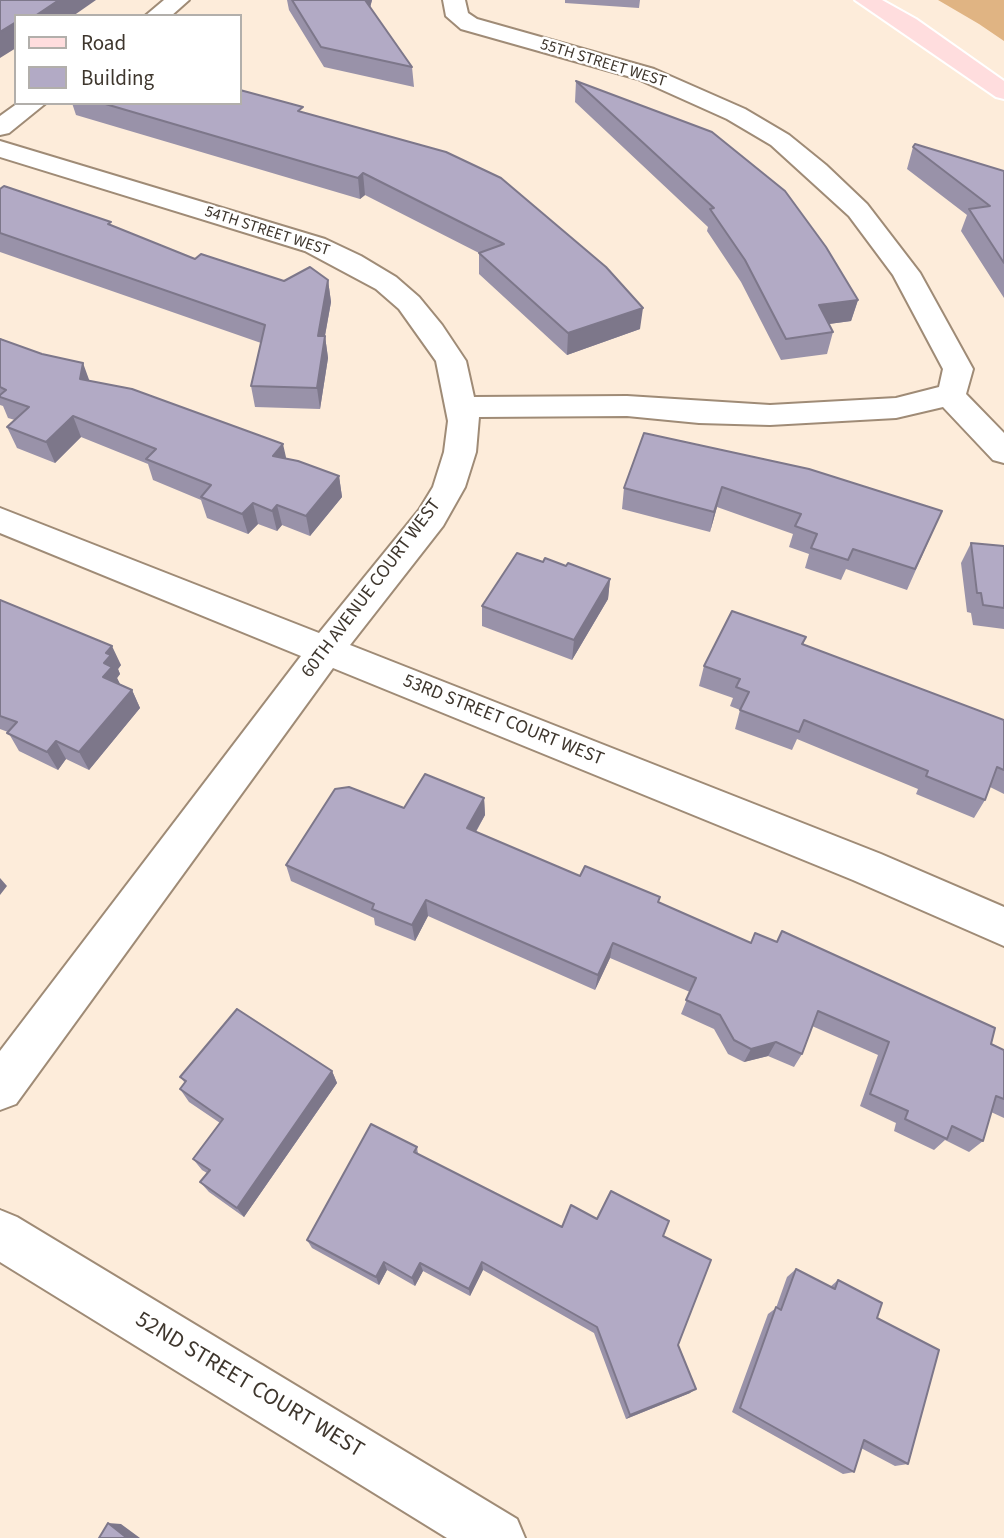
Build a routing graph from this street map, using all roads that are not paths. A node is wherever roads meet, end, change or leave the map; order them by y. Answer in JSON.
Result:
{"nodes":[{"id":1,"x":178,"y":0,"type":"edge"},
{"id":2,"x":454,"y":0,"type":"edge"},
{"id":3,"x":866,"y":0,"type":"edge"},
{"id":4,"x":894,"y":0,"type":"edge"},
{"id":5,"x":159,"y":14,"type":"edge"},
{"id":6,"x":1004,"y":72,"type":"edge"},
{"id":7,"x":1004,"y":92,"type":"edge"},
{"id":8,"x":31,"y":105,"type":"edge"},
{"id":9,"x":0,"y":128,"type":"edge"},
{"id":10,"x":0,"y":149,"type":"edge"},
{"id":11,"x":952,"y":392,"type":"junction"},
{"id":12,"x":463,"y":407,"type":"junction"},
{"id":13,"x":1004,"y":452,"type":"edge"},
{"id":14,"x":0,"y":520,"type":"edge"},
{"id":15,"x":326,"y":650,"type":"junction"},
{"id":16,"x":1004,"y":927,"type":"edge"},
{"id":17,"x":0,"y":1088,"type":"edge"},
{"id":18,"x":0,"y":1234,"type":"edge"},
{"id":19,"x":498,"y":1538,"type":"edge"}],
"edges":[{"from":1,"to":5,"type":"street"},
{"from":2,"to":11,"type":"street","name":"55TH STREET WEST"},
{"from":3,"to":7,"type":"main road"},
{"from":4,"to":6,"type":"main road"},
{"from":8,"to":9,"type":"street"},
{"from":10,"to":12,"type":"street","name":"54TH STREET WEST"},
{"from":11,"to":12,"type":"street"},
{"from":11,"to":13,"type":"street"},
{"from":12,"to":15,"type":"street","name":"60TH AVENUE COURT WEST"},
{"from":14,"to":15,"type":"street","name":"53RD STREET COURT WEST"},
{"from":15,"to":16,"type":"street","name":"53RD STREET COURT WEST"},
{"from":15,"to":17,"type":"street","name":"60TH AVENUE COURT WEST"},
{"from":18,"to":19,"type":"street","name":"52ND STREET COURT WEST"}]}
